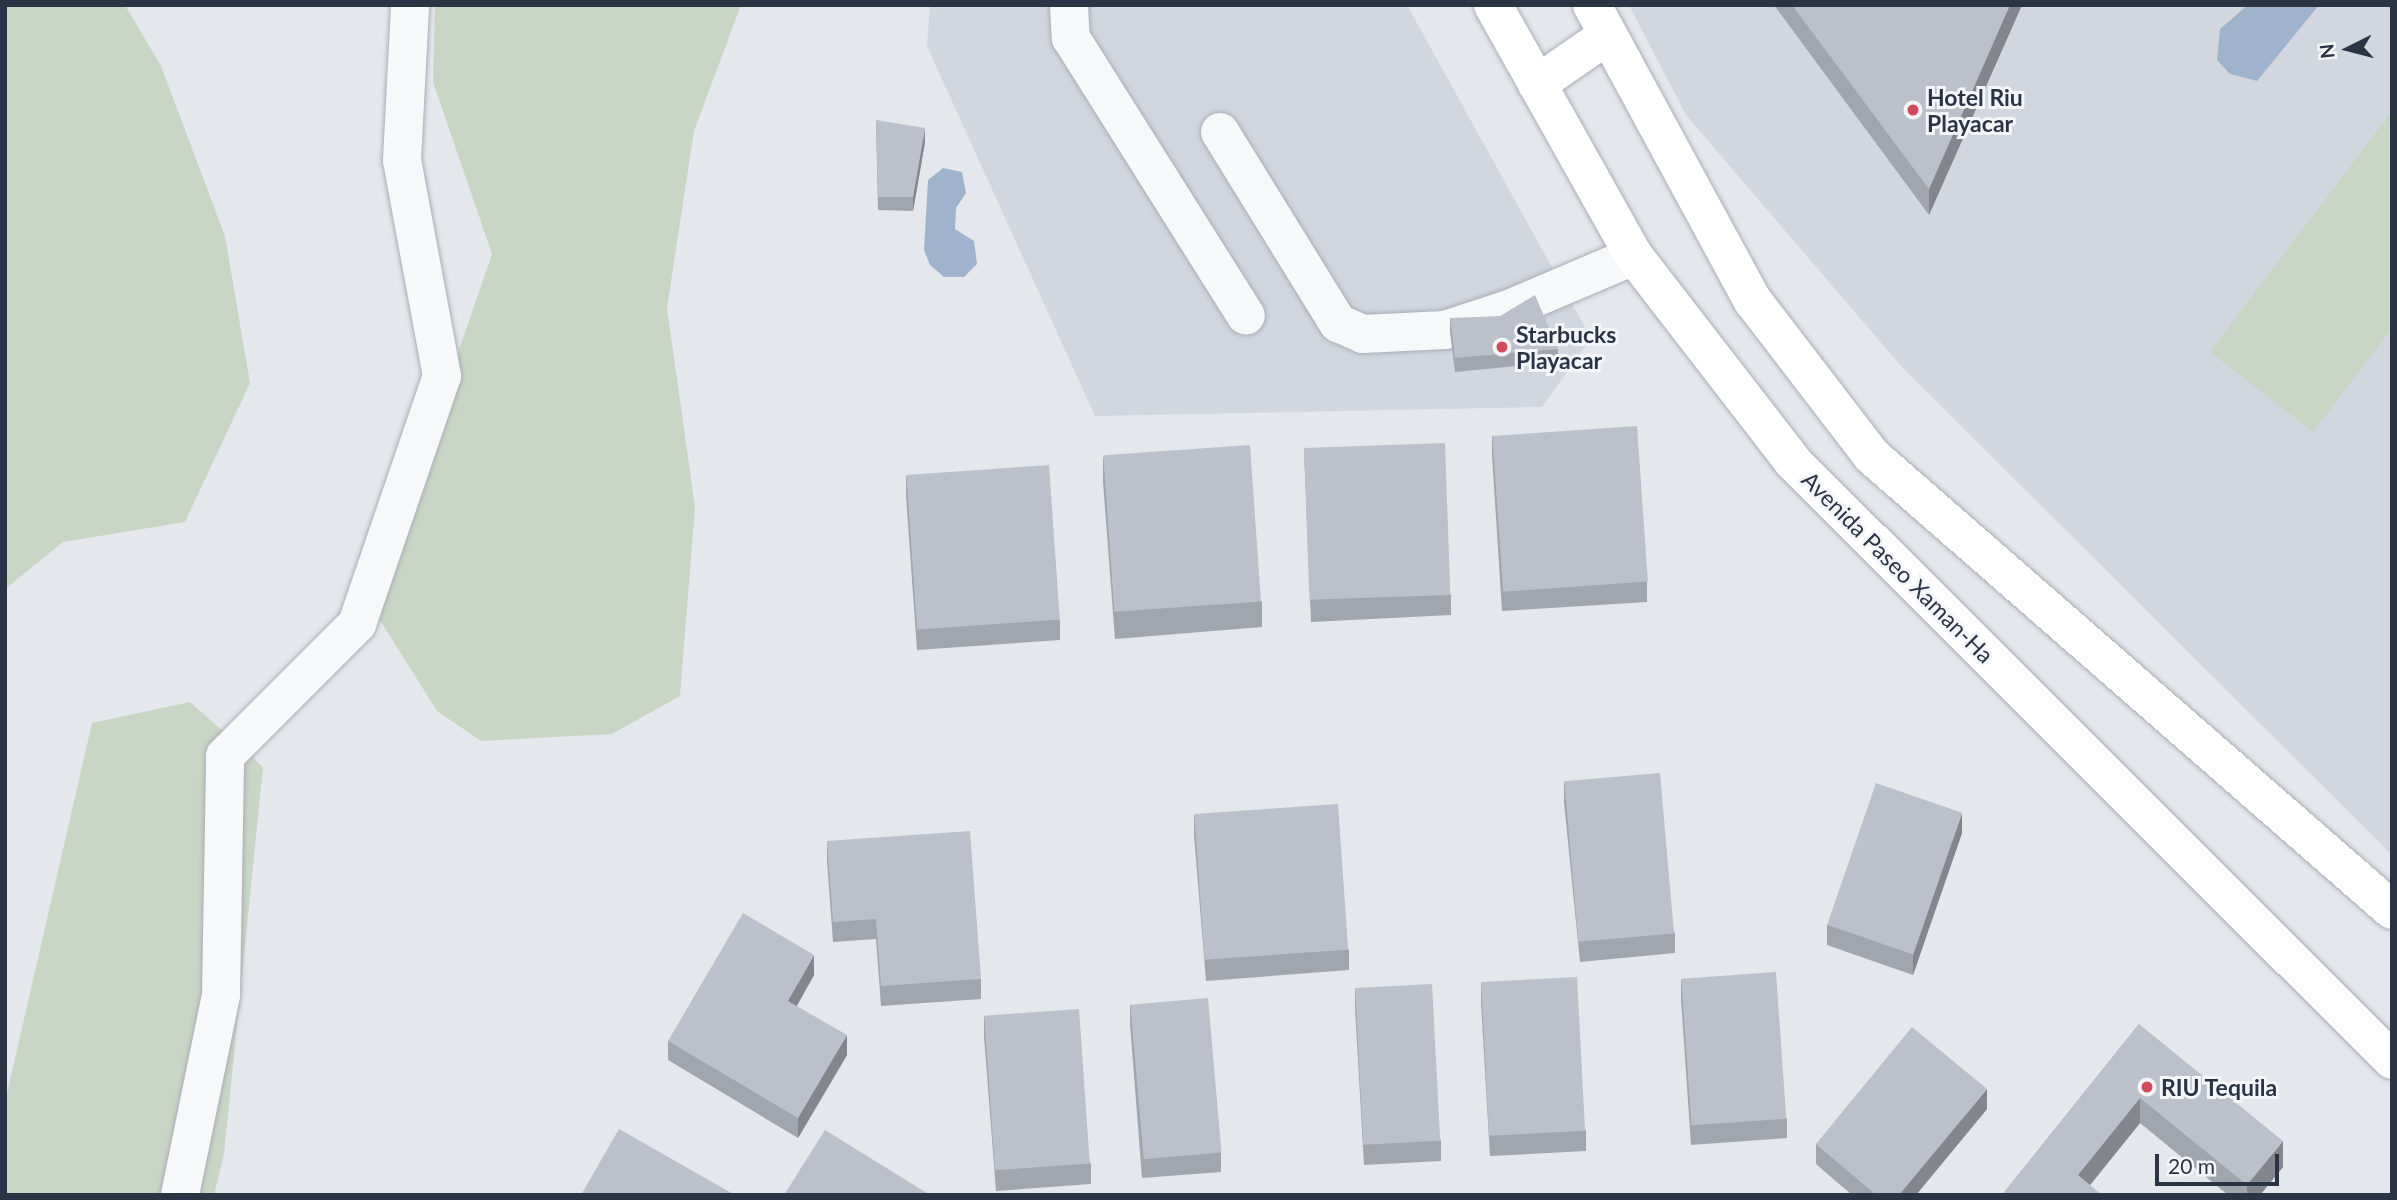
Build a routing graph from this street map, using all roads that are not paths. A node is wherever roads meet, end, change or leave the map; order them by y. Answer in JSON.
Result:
{"nodes":[{"id":1,"x":410,"y":5,"type":"edge"},
{"id":2,"x":1069,"y":5,"type":"edge"},
{"id":3,"x":1493,"y":5,"type":"edge"},
{"id":4,"x":1600,"y":20,"type":"edge"},
{"id":5,"x":1537,"y":84,"type":"junction"},
{"id":6,"x":1220,"y":132,"type":"dead end"},
{"id":7,"x":1634,"y":256,"type":"junction"},
{"id":8,"x":1246,"y":316,"type":"dead end"},
{"id":9,"x":2392,"y":910,"type":"edge"},
{"id":10,"x":2392,"y":1060,"type":"edge"},
{"id":11,"x":180,"y":1195,"type":"edge"}],
"edges":[{"from":1,"to":11,"type":"lane"},
{"from":2,"to":8,"type":"lane"},
{"from":3,"to":5,"type":"main road","name":"Avenida Paseo Xaman-Ha"},
{"from":4,"to":5,"type":"main road"},
{"from":4,"to":9,"type":"main road"},
{"from":5,"to":7,"type":"main road","name":"Avenida Paseo Xaman-Ha"},
{"from":6,"to":7,"type":"lane"},
{"from":7,"to":10,"type":"main road","name":"Avenida Paseo Xaman-Ha"}]}
